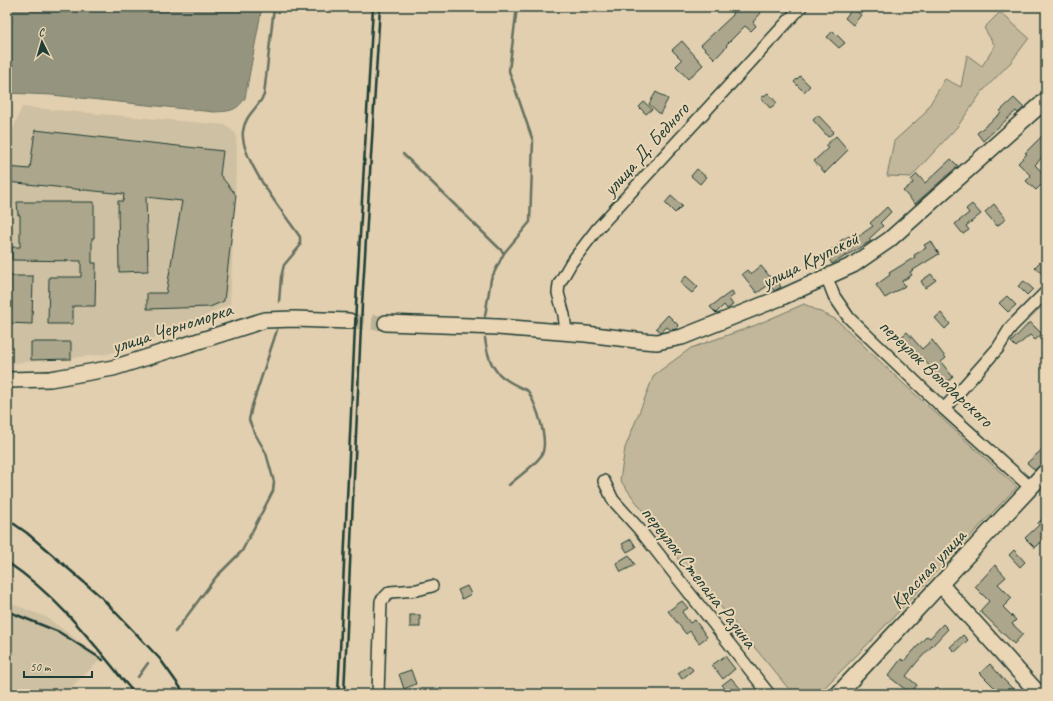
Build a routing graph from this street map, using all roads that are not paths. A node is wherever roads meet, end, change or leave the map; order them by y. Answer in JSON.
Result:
{"nodes":[{"id":1,"x":801,"y":7,"type":"edge"},
{"id":2,"x":1046,"y":100,"type":"edge"},
{"id":3,"x":827,"y":278,"type":"junction"},
{"id":4,"x":1046,"y":292,"type":"edge"},
{"id":5,"x":349,"y":322,"type":"tunnel mouth"},
{"id":6,"x":386,"y":323,"type":"tunnel mouth"},
{"id":7,"x":566,"y":332,"type":"junction"},
{"id":8,"x":7,"y":380,"type":"edge"},
{"id":9,"x":944,"y":409,"type":"junction"},
{"id":10,"x":1046,"y":471,"type":"edge"},
{"id":11,"x":604,"y":481,"type":"dead end"},
{"id":12,"x":1030,"y":488,"type":"junction"},
{"id":13,"x":941,"y":585,"type":"junction"},
{"id":14,"x":432,"y":586,"type":"dead end"},
{"id":15,"x":378,"y":694,"type":"edge"},
{"id":16,"x":769,"y":694,"type":"edge"},
{"id":17,"x":838,"y":694,"type":"edge"},
{"id":18,"x":1038,"y":694,"type":"edge"}],
"edges":[{"from":1,"to":7,"type":"street","name":"улица Д. Бедного"},
{"from":2,"to":3,"type":"street","name":"улица Крупской"},
{"from":3,"to":7,"type":"street","name":"улица Крупской"},
{"from":3,"to":9,"type":"street","name":"переулок Володарского"},
{"from":4,"to":9,"type":"street"},
{"from":5,"to":8,"type":"street","name":"улица Черноморка"},
{"from":6,"to":7,"type":"street"},
{"from":9,"to":12,"type":"street","name":"переулок Володарского"},
{"from":10,"to":12,"type":"street","name":"Красная улица"},
{"from":11,"to":16,"type":"street","name":"переулок Степана Разина"},
{"from":12,"to":13,"type":"street","name":"Красная улица"},
{"from":13,"to":17,"type":"street","name":"Красная улица"},
{"from":13,"to":18,"type":"street"},
{"from":14,"to":15,"type":"street"}]}
